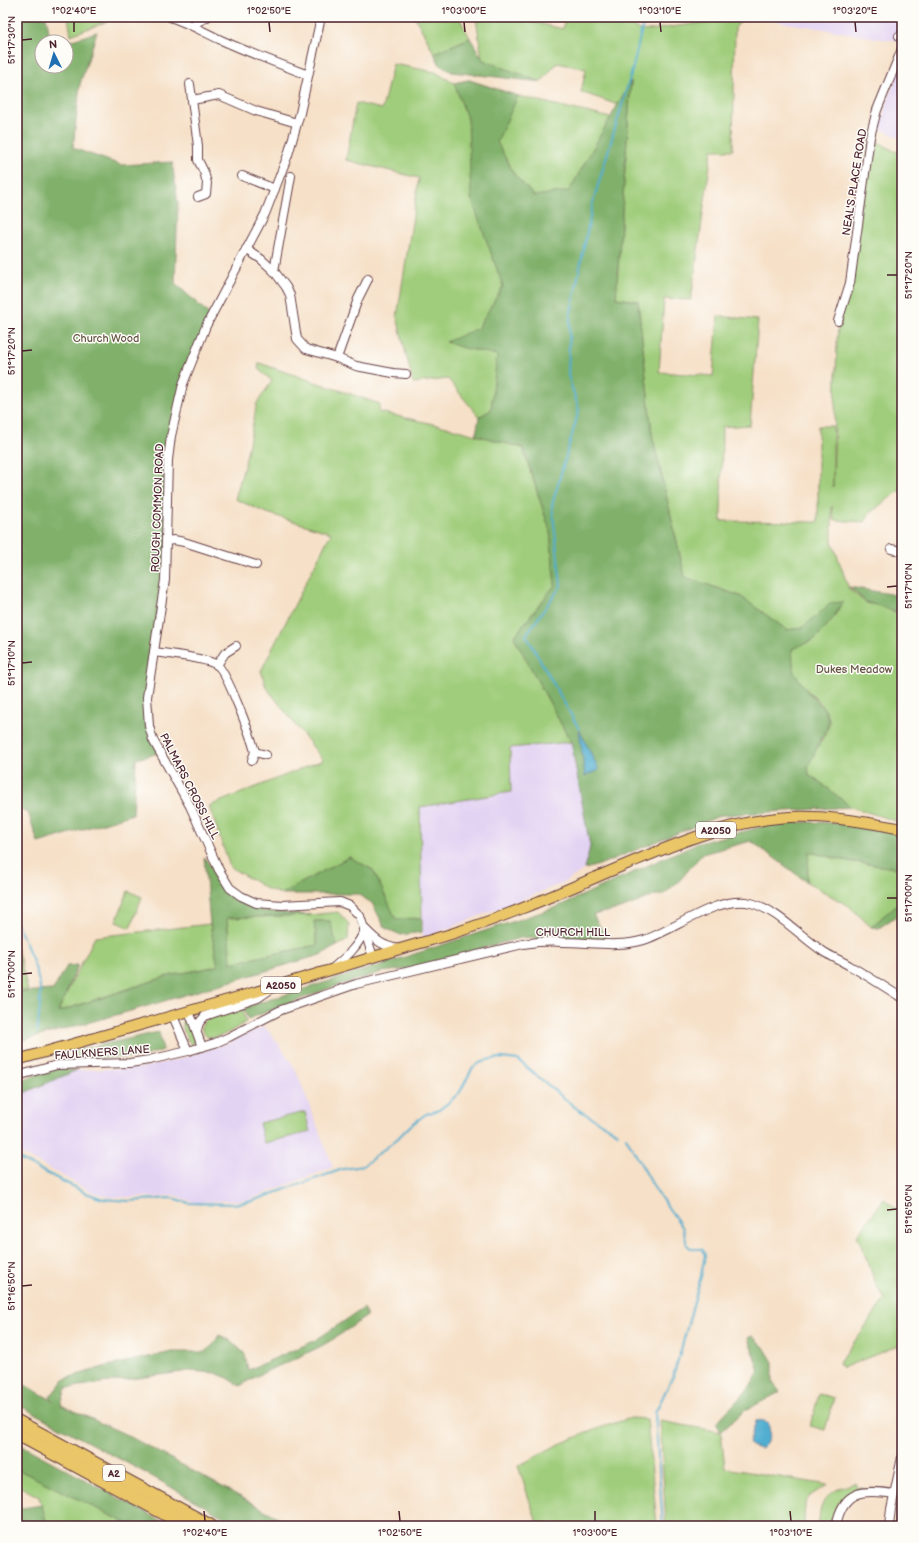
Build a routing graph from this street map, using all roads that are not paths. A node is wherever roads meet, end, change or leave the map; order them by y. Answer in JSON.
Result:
{"nodes":[{"id":1,"x":170,"y":17,"type":"edge"},
{"id":2,"x":207,"y":17,"type":"edge"},
{"id":3,"x":322,"y":17,"type":"edge"},
{"id":4,"x":192,"y":25,"type":"junction"},
{"id":5,"x":902,"y":49,"type":"edge"},
{"id":6,"x":308,"y":75,"type":"junction"},
{"id":7,"x":190,"y":84,"type":"dead end"},
{"id":8,"x":192,"y":100,"type":"junction"},
{"id":9,"x":297,"y":123,"type":"junction"},
{"id":10,"x":242,"y":176,"type":"dead end"},
{"id":11,"x":291,"y":176,"type":"dead end"},
{"id":12,"x":274,"y":191,"type":"junction"},
{"id":13,"x":286,"y":196,"type":"junction"},
{"id":14,"x":198,"y":197,"type":"dead end"},
{"id":15,"x":246,"y":249,"type":"junction"},
{"id":16,"x":274,"y":271,"type":"junction"},
{"id":17,"x":368,"y":279,"type":"dead end"},
{"id":18,"x":838,"y":321,"type":"dead end"},
{"id":19,"x":337,"y":358,"type":"junction"},
{"id":20,"x":406,"y":374,"type":"dead end"},
{"id":21,"x":166,"y":541,"type":"junction"},
{"id":22,"x":891,"y":549,"type":"dead end"},
{"id":23,"x":902,"y":551,"type":"edge"},
{"id":24,"x":256,"y":565,"type":"dead end"},
{"id":25,"x":236,"y":646,"type":"dead end"},
{"id":26,"x":154,"y":652,"type":"junction"},
{"id":27,"x":218,"y":665,"type":"junction"},
{"id":28,"x":266,"y":755,"type":"dead end"},
{"id":29,"x":902,"y":829,"type":"edge"},
{"id":30,"x":365,"y":929,"type":"junction"},
{"id":31,"x":400,"y":949,"type":"junction"},
{"id":32,"x":373,"y":957,"type":"junction"},
{"id":33,"x":330,"y":970,"type":"junction"},
{"id":34,"x":274,"y":988,"type":"junction"},
{"id":35,"x":902,"y":998,"type":"edge"},
{"id":36,"x":189,"y":1011,"type":"junction"},
{"id":37,"x":173,"y":1016,"type":"junction"},
{"id":38,"x":197,"y":1030,"type":"junction"},
{"id":39,"x":202,"y":1047,"type":"junction"},
{"id":40,"x":188,"y":1051,"type":"junction"},
{"id":41,"x":17,"y":1060,"type":"edge"},
{"id":42,"x":17,"y":1076,"type":"edge"},
{"id":43,"x":17,"y":1421,"type":"edge"},
{"id":44,"x":17,"y":1434,"type":"edge"},
{"id":45,"x":902,"y":1457,"type":"edge"},
{"id":46,"x":894,"y":1494,"type":"junction"},
{"id":47,"x":187,"y":1526,"type":"edge"},
{"id":48,"x":211,"y":1526,"type":"edge"},
{"id":49,"x":836,"y":1526,"type":"edge"},
{"id":50,"x":889,"y":1526,"type":"edge"}],
"edges":[{"from":1,"to":4,"type":"street"},
{"from":2,"to":4,"type":"street"},
{"from":3,"to":6,"type":"street","name":"ROUGH COMMON ROAD"},
{"from":4,"to":6,"type":"street"},
{"from":5,"to":18,"type":"street","name":"NEAL'S PLACE ROAD"},
{"from":6,"to":9,"type":"street","name":"ROUGH COMMON ROAD"},
{"from":7,"to":8,"type":"street"},
{"from":8,"to":9,"type":"street"},
{"from":8,"to":14,"type":"street"},
{"from":9,"to":12,"type":"street","name":"ROUGH COMMON ROAD"},
{"from":10,"to":12,"type":"street"},
{"from":11,"to":13,"type":"street"},
{"from":12,"to":13,"type":"street"},
{"from":12,"to":15,"type":"street","name":"ROUGH COMMON ROAD"},
{"from":13,"to":16,"type":"street"},
{"from":15,"to":16,"type":"street"},
{"from":15,"to":21,"type":"street","name":"ROUGH COMMON ROAD"},
{"from":16,"to":19,"type":"street"},
{"from":17,"to":19,"type":"street"},
{"from":19,"to":20,"type":"street"},
{"from":21,"to":24,"type":"street"},
{"from":21,"to":26,"type":"street","name":"ROUGH COMMON ROAD"},
{"from":22,"to":23,"type":"street"},
{"from":25,"to":27,"type":"street"},
{"from":26,"to":27,"type":"street"},
{"from":26,"to":30,"type":"street","name":"PALMARS CROSS HILL"},
{"from":27,"to":28,"type":"street"},
{"from":29,"to":31,"type":"main road","number":"A2050"},
{"from":30,"to":31,"type":"street"},
{"from":30,"to":32,"type":"street","name":"PALMARS CROSS HILL"},
{"from":30,"to":33,"type":"street"},
{"from":31,"to":32,"type":"main road","number":"A2050"},
{"from":32,"to":33,"type":"main road","number":"A2050"},
{"from":33,"to":34,"type":"main road","number":"A2050"},
{"from":34,"to":36,"type":"main road","number":"A2050"},
{"from":34,"to":38,"type":"street"},
{"from":35,"to":39,"type":"street","name":"CHURCH HILL"},
{"from":36,"to":37,"type":"main road","number":"A2050"},
{"from":36,"to":38,"type":"street"},
{"from":37,"to":40,"type":"street"},
{"from":37,"to":41,"type":"main road","number":"A2050"},
{"from":38,"to":39,"type":"street"},
{"from":39,"to":40,"type":"street","name":"FAULKNERS LANE"},
{"from":40,"to":42,"type":"street","name":"FAULKNERS LANE"},
{"from":43,"to":48,"type":"highway","number":"A2"},
{"from":44,"to":47,"type":"highway","number":"A2"},
{"from":45,"to":46,"type":"street"},
{"from":46,"to":49,"type":"street"},
{"from":46,"to":50,"type":"street"}]}
